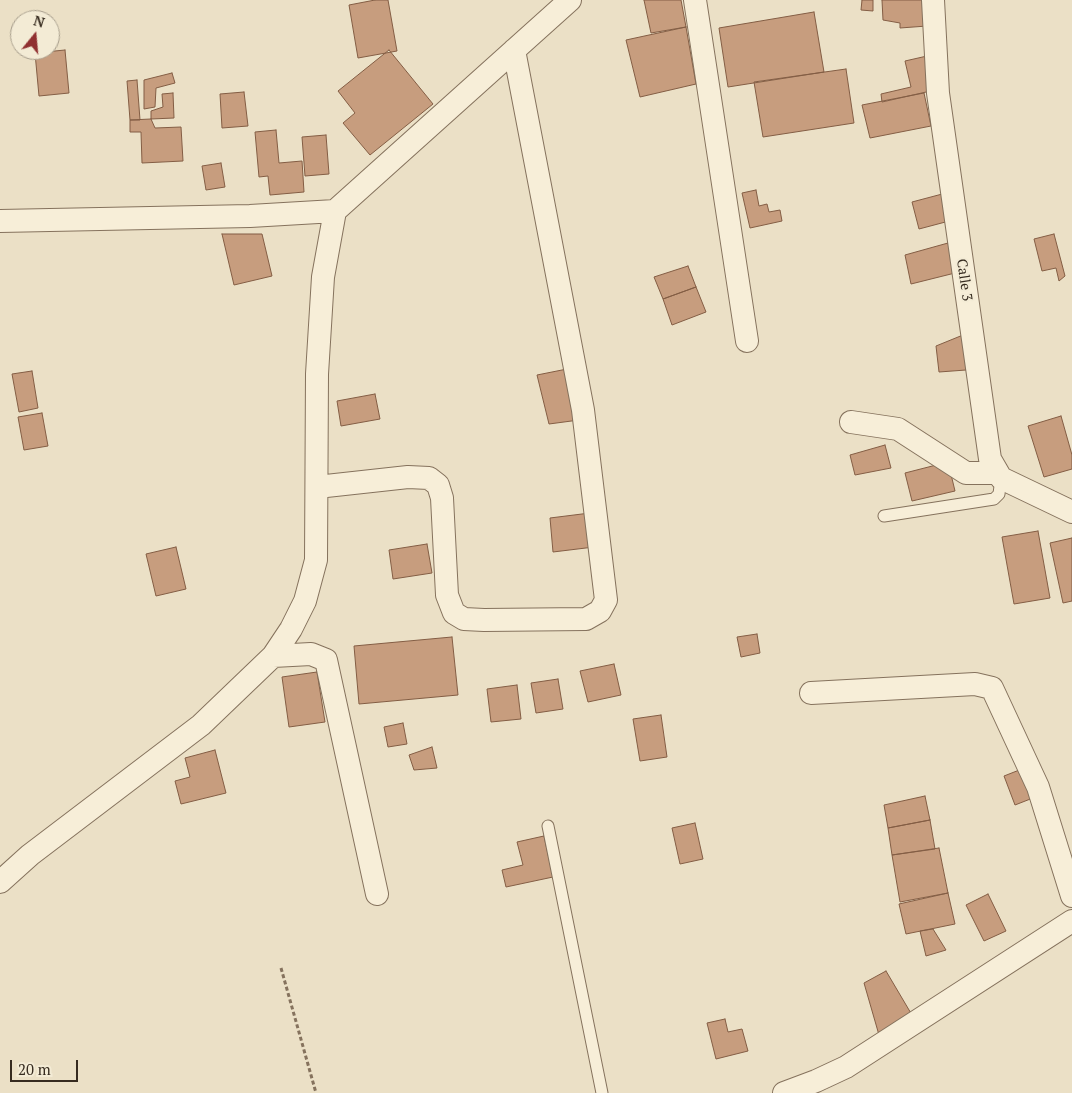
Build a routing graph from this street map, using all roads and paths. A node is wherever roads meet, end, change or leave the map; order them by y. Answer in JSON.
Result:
{"nodes":[{"id":1,"x":570,"y":0,"type":"edge"},
{"id":2,"x":695,"y":0,"type":"edge"},
{"id":3,"x":933,"y":0,"type":"edge"},
{"id":4,"x":514,"y":50,"type":"junction"},
{"id":5,"x":335,"y":211,"type":"junction"},
{"id":6,"x":0,"y":221,"type":"edge"},
{"id":7,"x":748,"y":341,"type":"dead end"},
{"id":8,"x":851,"y":422,"type":"dead end"},
{"id":9,"x":999,"y":475,"type":"junction"},
{"id":10,"x":317,"y":487,"type":"junction"},
{"id":11,"x":1072,"y":512,"type":"edge"},
{"id":12,"x":884,"y":516,"type":"dead end"},
{"id":13,"x":273,"y":656,"type":"junction"},
{"id":14,"x":811,"y":693,"type":"dead end"},
{"id":15,"x":548,"y":826,"type":"dead end"},
{"id":16,"x":0,"y":882,"type":"edge"},
{"id":17,"x":377,"y":894,"type":"dead end"},
{"id":18,"x":1072,"y":896,"type":"edge"},
{"id":19,"x":1072,"y":921,"type":"edge"},
{"id":20,"x":281,"y":968,"type":"dead end"},
{"id":21,"x":316,"y":1093,"type":"edge"},
{"id":22,"x":602,"y":1093,"type":"edge"},
{"id":23,"x":784,"y":1093,"type":"edge"}],
"edges":[{"from":1,"to":4,"type":"street"},
{"from":2,"to":7,"type":"street"},
{"from":3,"to":9,"type":"street","name":"Calle 3"},
{"from":4,"to":5,"type":"street"},
{"from":4,"to":10,"type":"street"},
{"from":5,"to":6,"type":"street"},
{"from":5,"to":10,"type":"street"},
{"from":8,"to":9,"type":"street"},
{"from":9,"to":11,"type":"street"},
{"from":9,"to":12,"type":"lane"},
{"from":10,"to":13,"type":"street"},
{"from":13,"to":16,"type":"street"},
{"from":13,"to":17,"type":"street"},
{"from":14,"to":18,"type":"street"},
{"from":15,"to":22,"type":"lane"},
{"from":19,"to":23,"type":"street"},
{"from":20,"to":21,"type":"path"}]}
